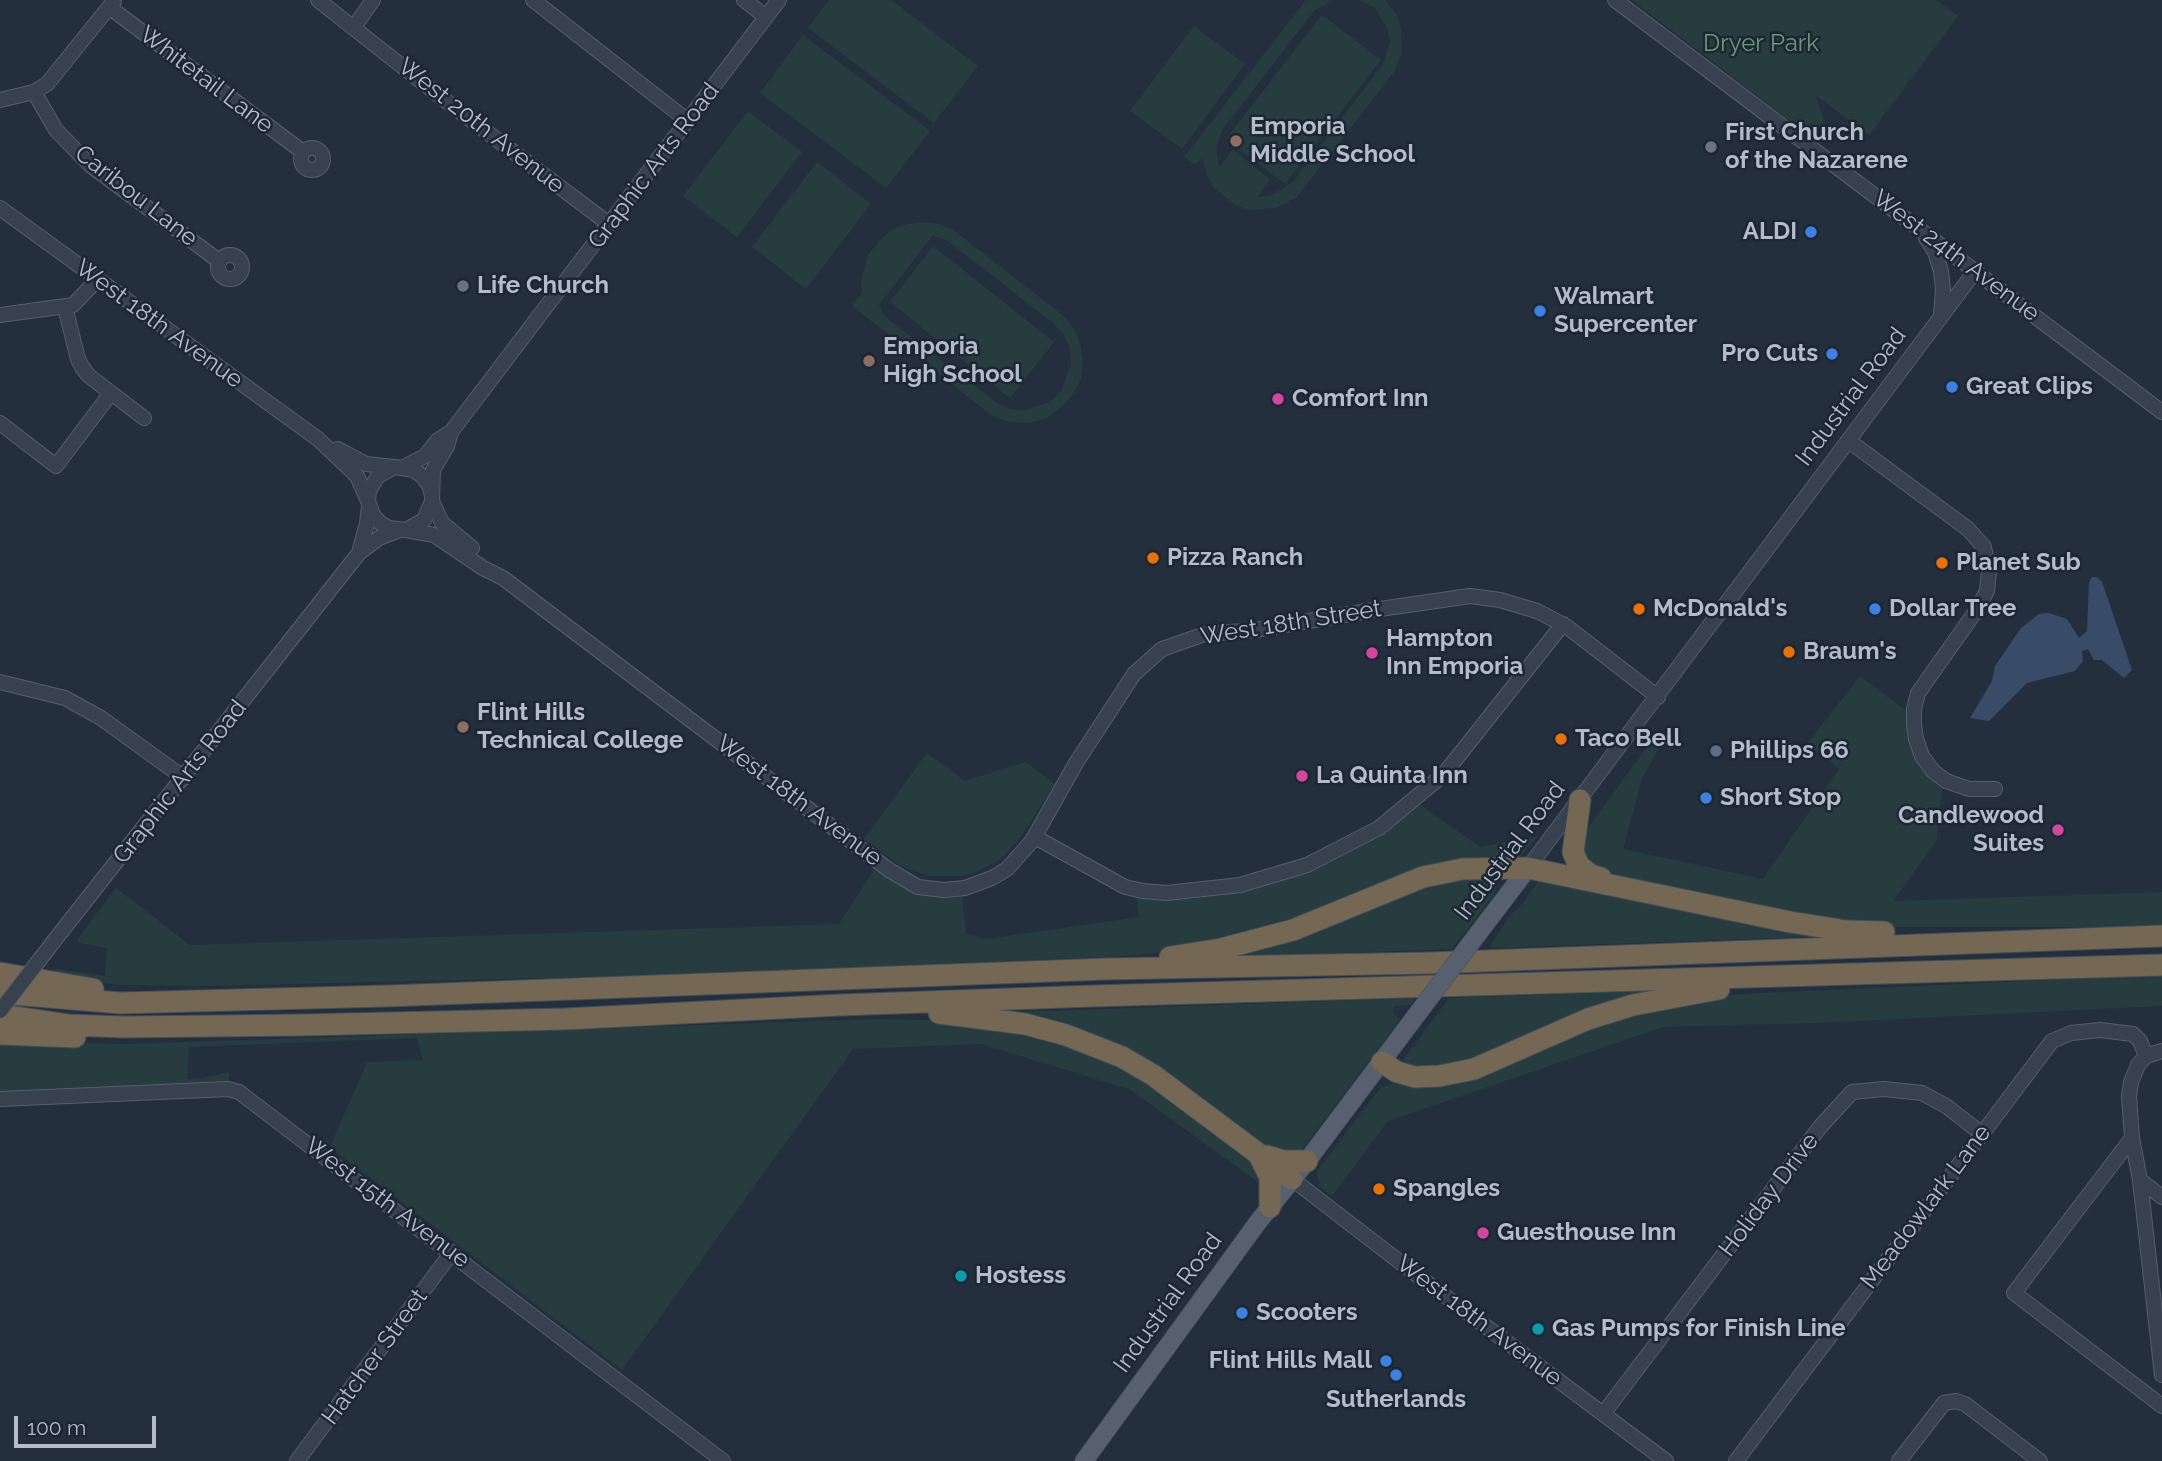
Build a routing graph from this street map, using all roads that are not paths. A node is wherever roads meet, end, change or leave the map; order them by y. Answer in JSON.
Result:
{"nodes":[{"id":1,"x":318,"y":0,"type":"edge"},
{"id":2,"x":373,"y":0,"type":"edge"},
{"id":3,"x":533,"y":0,"type":"edge"},
{"id":4,"x":744,"y":0,"type":"edge"},
{"id":5,"x":779,"y":0,"type":"edge"},
{"id":6,"x":1615,"y":0,"type":"edge"},
{"id":7,"x":112,"y":4,"type":"edge"},
{"id":8,"x":766,"y":17,"type":"junction"},
{"id":9,"x":354,"y":27,"type":"junction"},
{"id":10,"x":34,"y":92,"type":"junction"},
{"id":11,"x":0,"y":100,"type":"edge"},
{"id":12,"x":688,"y":121,"type":"junction"},
{"id":13,"x":303,"y":152,"type":"dead end"},
{"id":14,"x":0,"y":208,"type":"edge"},
{"id":15,"x":609,"y":224,"type":"junction"},
{"id":16,"x":1922,"y":230,"type":"junction"},
{"id":17,"x":219,"y":261,"type":"dead end"},
{"id":18,"x":1976,"y":270,"type":"junction"},
{"id":19,"x":97,"y":280,"type":"junction"},
{"id":20,"x":65,"y":306,"type":"junction"},
{"id":21,"x":0,"y":315,"type":"edge"},
{"id":22,"x":1941,"y":317,"type":"junction"},
{"id":23,"x":111,"y":393,"type":"junction"},
{"id":24,"x":2162,"y":412,"type":"edge"},
{"id":25,"x":144,"y":418,"type":"dead end"},
{"id":26,"x":0,"y":423,"type":"edge"},
{"id":27,"x":451,"y":432,"type":"junction"},
{"id":28,"x":318,"y":439,"type":"junction"},
{"id":29,"x":1849,"y":441,"type":"junction"},
{"id":30,"x":399,"y":467,"type":"junction"},
{"id":31,"x":432,"y":498,"type":"junction"},
{"id":32,"x":369,"y":503,"type":"junction"},
{"id":33,"x":403,"y":530,"type":"junction"},
{"id":34,"x":359,"y":553,"type":"junction"},
{"id":35,"x":503,"y":578,"type":"junction"},
{"id":36,"x":1563,"y":624,"type":"junction"},
{"id":37,"x":0,"y":682,"type":"edge"},
{"id":38,"x":1658,"y":697,"type":"junction"},
{"id":39,"x":184,"y":778,"type":"junction"},
{"id":40,"x":1994,"y":789,"type":"dead end"},
{"id":41,"x":1580,"y":800,"type":"junction"},
{"id":42,"x":1035,"y":836,"type":"junction"},
{"id":43,"x":1528,"y":868,"type":"junction"},
{"id":44,"x":894,"y":873,"type":"joint"},
{"id":45,"x":1619,"y":885,"type":"junction"},
{"id":46,"x":2162,"y":936,"type":"edge"},
{"id":47,"x":2029,"y":940,"type":"junction"},
{"id":48,"x":2162,"y":965,"type":"edge"},
{"id":49,"x":1106,"y":969,"type":"junction"},
{"id":50,"x":0,"y":973,"type":"edge"},
{"id":51,"x":1789,"y":976,"type":"junction"},
{"id":52,"x":0,"y":993,"type":"edge"},
{"id":53,"x":224,"y":999,"type":"junction"},
{"id":54,"x":840,"y":1005,"type":"junction"},
{"id":55,"x":0,"y":1013,"type":"edge"},
{"id":56,"x":226,"y":1026,"type":"junction"},
{"id":57,"x":0,"y":1034,"type":"edge"},
{"id":58,"x":2162,"y":1051,"type":"edge"},
{"id":59,"x":2147,"y":1056,"type":"junction"},
{"id":60,"x":1382,"y":1062,"type":"junction"},
{"id":61,"x":0,"y":1099,"type":"edge"},
{"id":62,"x":1981,"y":1133,"type":"junction"},
{"id":63,"x":2132,"y":1138,"type":"junction"},
{"id":64,"x":1258,"y":1153,"type":"junction"},
{"id":65,"x":1307,"y":1161,"type":"junction"},
{"id":66,"x":1292,"y":1179,"type":"junction"},
{"id":67,"x":2140,"y":1180,"type":"junction"},
{"id":68,"x":2162,"y":1197,"type":"edge"},
{"id":69,"x":1270,"y":1207,"type":"junction"},
{"id":70,"x":452,"y":1252,"type":"junction"},
{"id":71,"x":2162,"y":1375,"type":"edge"},
{"id":72,"x":2162,"y":1406,"type":"edge"},
{"id":73,"x":1603,"y":1414,"type":"junction"},
{"id":74,"x":297,"y":1461,"type":"edge"},
{"id":75,"x":723,"y":1461,"type":"edge"},
{"id":76,"x":1084,"y":1461,"type":"edge"},
{"id":77,"x":1666,"y":1461,"type":"edge"},
{"id":78,"x":1736,"y":1461,"type":"edge"},
{"id":79,"x":1899,"y":1461,"type":"edge"},
{"id":80,"x":2040,"y":1461,"type":"edge"}],
"edges":[{"from":1,"to":9,"type":"street","name":"West 20th Avenue"},
{"from":2,"to":9,"type":"street"},
{"from":3,"to":12,"type":"street"},
{"from":4,"to":8,"type":"street"},
{"from":5,"to":8,"type":"street","name":"Graphic Arts Road"},
{"from":6,"to":16,"type":"street","name":"West 24th Avenue"},
{"from":7,"to":10,"type":"street"},
{"from":7,"to":13,"type":"street","name":"Whitetail Lane"},
{"from":8,"to":12,"type":"street","name":"Graphic Arts Road"},
{"from":9,"to":15,"type":"street","name":"West 20th Avenue"},
{"from":10,"to":11,"type":"street"},
{"from":10,"to":17,"type":"street","name":"Caribou Lane"},
{"from":12,"to":15,"type":"street","name":"Graphic Arts Road"},
{"from":14,"to":19,"type":"street","name":"West 18th Avenue"},
{"from":15,"to":27,"type":"street","name":"Graphic Arts Road"},
{"from":16,"to":18,"type":"street","name":"West 24th Avenue"},
{"from":16,"to":22,"type":"street"},
{"from":18,"to":22,"type":"street","name":"Industrial Road"},
{"from":18,"to":24,"type":"street","name":"West 24th Avenue"},
{"from":19,"to":20,"type":"street"},
{"from":19,"to":28,"type":"street","name":"West 18th Avenue"},
{"from":20,"to":21,"type":"street"},
{"from":20,"to":23,"type":"street"},
{"from":22,"to":29,"type":"street","name":"Industrial Road"},
{"from":23,"to":25,"type":"street"},
{"from":23,"to":26,"type":"street"},
{"from":27,"to":30,"type":"street","name":"Graphic Arts Road"},
{"from":27,"to":31,"type":"street","name":"Graphic Arts Road"},
{"from":28,"to":30,"type":"street","name":"West 18th Avenue"},
{"from":28,"to":32,"type":"street","name":"West 18th Avenue"},
{"from":29,"to":38,"type":"street","name":"Industrial Road"},
{"from":29,"to":40,"type":"street"},
{"from":30,"to":31,"type":"street"},
{"from":30,"to":32,"type":"street"},
{"from":31,"to":33,"type":"street"},
{"from":31,"to":35,"type":"street","name":"West 18th Avenue"},
{"from":32,"to":33,"type":"street"},
{"from":32,"to":34,"type":"street","name":"Graphic Arts Road"},
{"from":33,"to":34,"type":"street","name":"Graphic Arts Road"},
{"from":33,"to":35,"type":"street","name":"West 18th Avenue"},
{"from":34,"to":39,"type":"street","name":"Graphic Arts Road"},
{"from":35,"to":44,"type":"street","name":"West 18th Avenue"},
{"from":36,"to":38,"type":"street","name":"West 18th Street"},
{"from":36,"to":42,"type":"street","name":"West 18th Street"},
{"from":36,"to":42,"type":"street"},
{"from":37,"to":39,"type":"street"},
{"from":38,"to":41,"type":"street","name":"Industrial Road"},
{"from":39,"to":55,"type":"street","name":"Graphic Arts Road","bridge":true},
{"from":41,"to":43,"type":"street","name":"Industrial Road"},
{"from":41,"to":45,"type":"highway"},
{"from":42,"to":44,"type":"street","name":"West 18th Street"},
{"from":43,"to":45,"type":"highway"},
{"from":43,"to":49,"type":"highway"},
{"from":43,"to":60,"type":"main road","name":"Industrial Road","bridge":true},
{"from":45,"to":47,"type":"highway"},
{"from":46,"to":47,"type":"highway"},
{"from":47,"to":49,"type":"highway"},
{"from":48,"to":51,"type":"highway"},
{"from":49,"to":53,"type":"highway"},
{"from":50,"to":53,"type":"highway"},
{"from":51,"to":54,"type":"highway"},
{"from":51,"to":60,"type":"highway"},
{"from":52,"to":53,"type":"highway"},
{"from":54,"to":56,"type":"highway"},
{"from":54,"to":64,"type":"highway"},
{"from":55,"to":56,"type":"highway"},
{"from":56,"to":57,"type":"highway"},
{"from":58,"to":59,"type":"street"},
{"from":59,"to":62,"type":"street","name":"Meadowlark Lane"},
{"from":59,"to":63,"type":"street"},
{"from":60,"to":65,"type":"main road","name":"Industrial Road"},
{"from":61,"to":70,"type":"street","name":"West 15th Avenue"},
{"from":62,"to":73,"type":"street","name":"Holiday Drive"},
{"from":62,"to":78,"type":"street","name":"Meadowlark Lane"},
{"from":63,"to":67,"type":"street"},
{"from":63,"to":72,"type":"street"},
{"from":64,"to":65,"type":"highway"},
{"from":64,"to":66,"type":"highway"},
{"from":64,"to":69,"type":"highway"},
{"from":65,"to":66,"type":"main road","name":"Industrial Road"},
{"from":66,"to":69,"type":"main road","name":"Industrial Road"},
{"from":66,"to":73,"type":"street","name":"West 18th Avenue"},
{"from":67,"to":68,"type":"street"},
{"from":67,"to":71,"type":"street"},
{"from":69,"to":76,"type":"main road","name":"Industrial Road"},
{"from":70,"to":74,"type":"street","name":"Hatcher Street"},
{"from":70,"to":75,"type":"street","name":"West 15th Avenue"},
{"from":73,"to":77,"type":"street","name":"West 18th Avenue"},
{"from":79,"to":80,"type":"street"}]}
